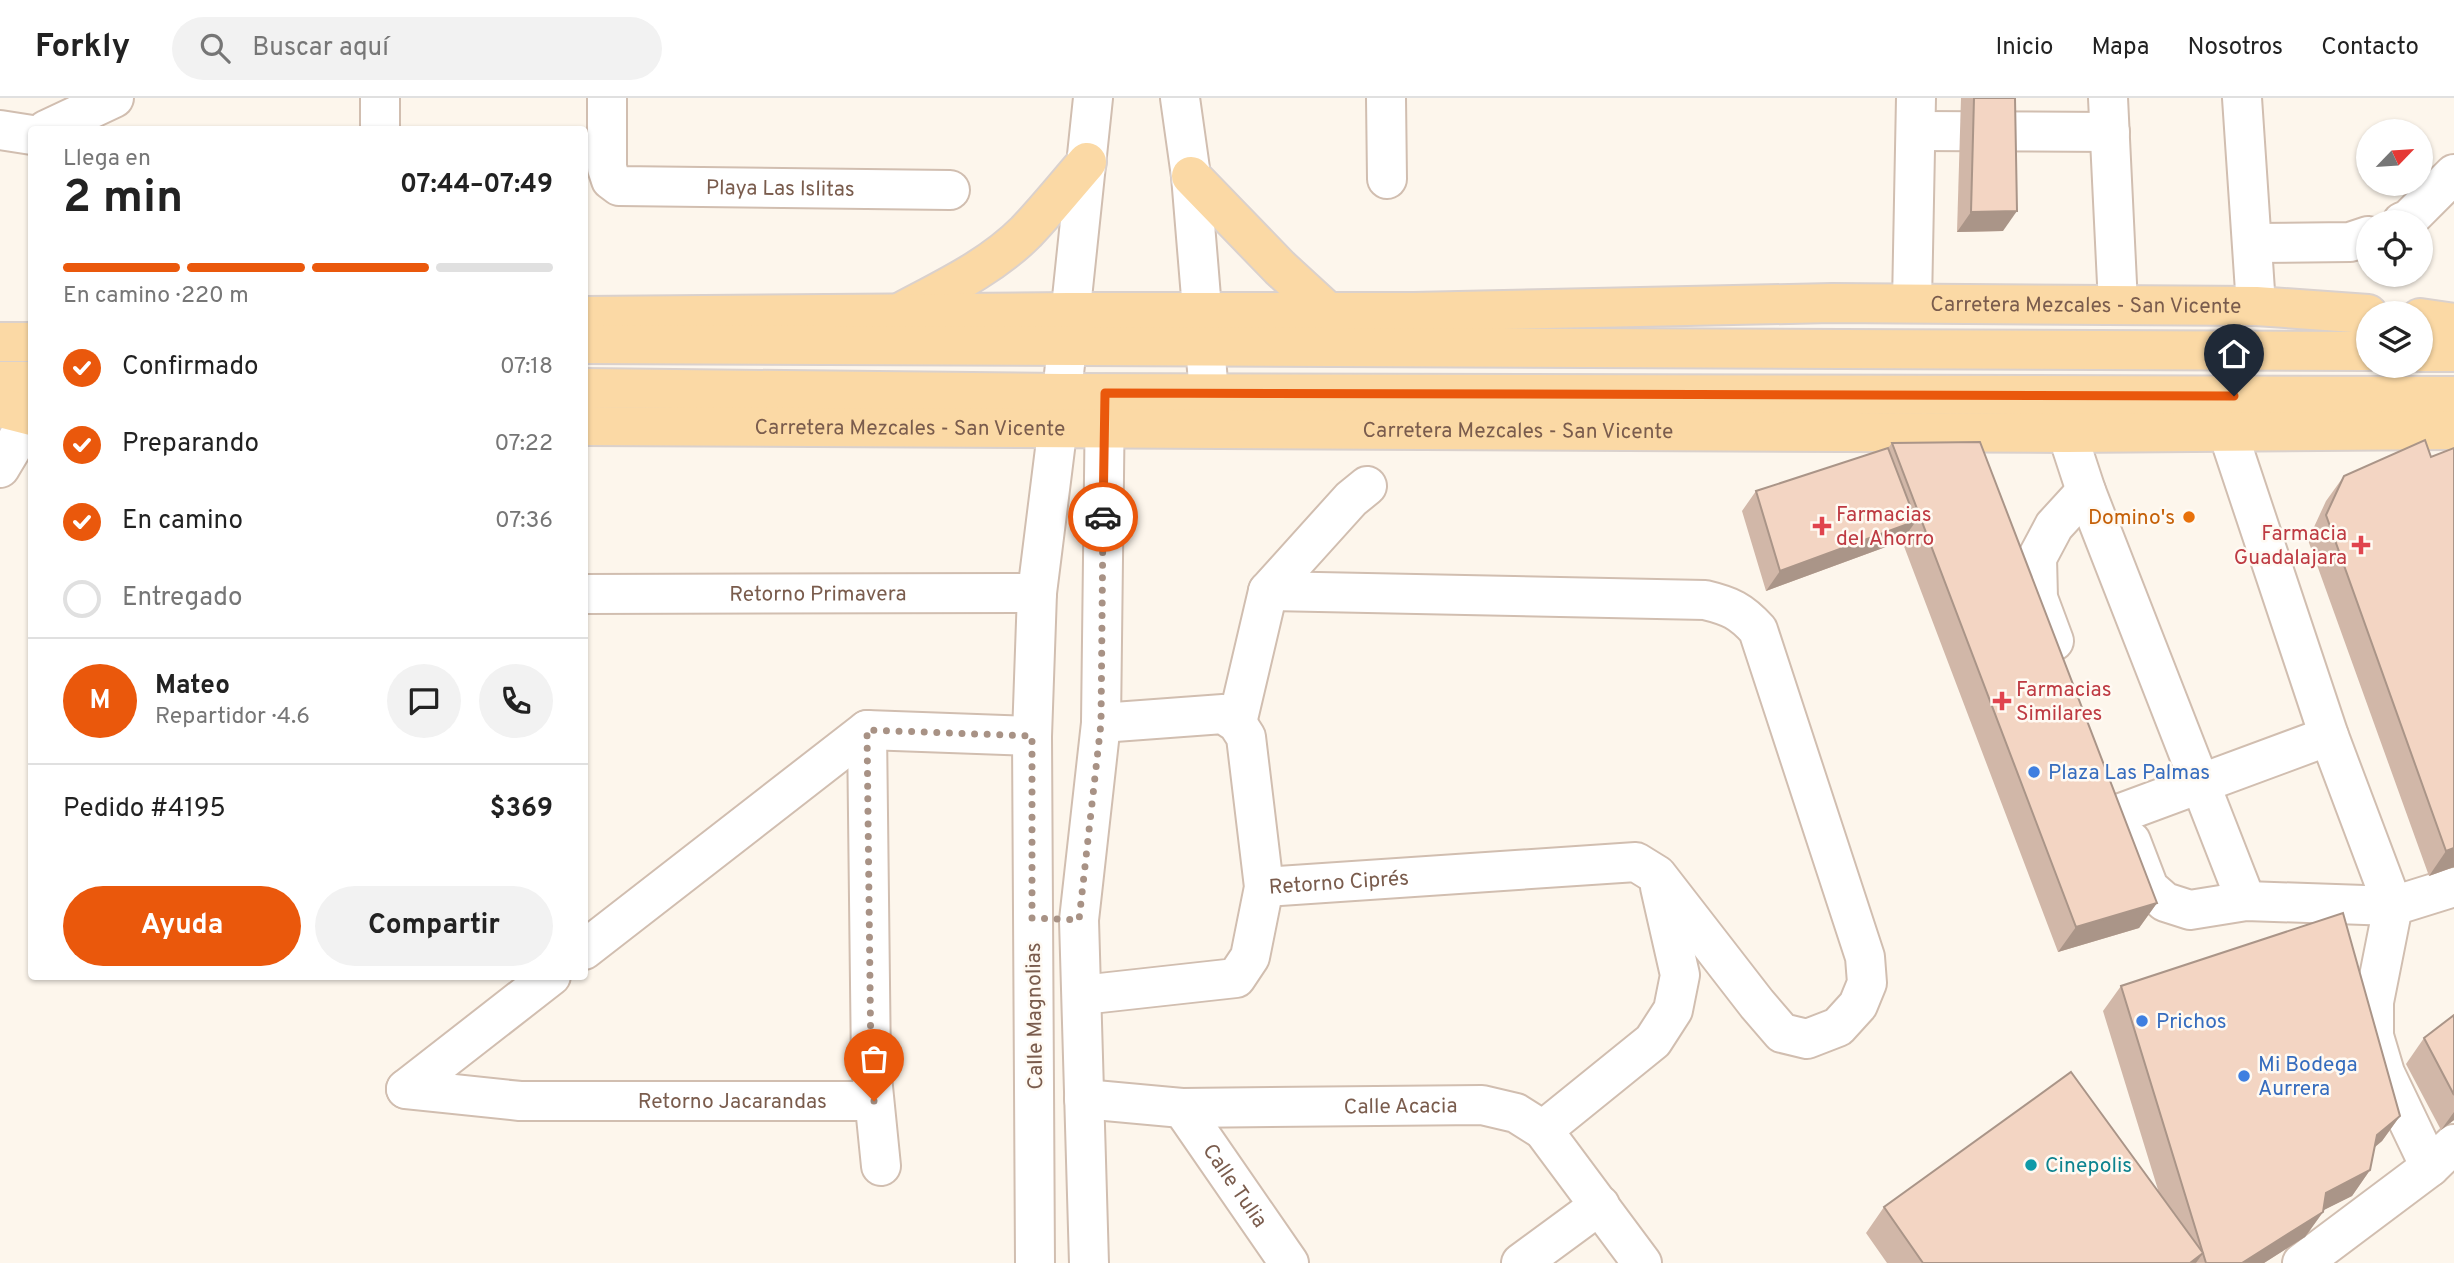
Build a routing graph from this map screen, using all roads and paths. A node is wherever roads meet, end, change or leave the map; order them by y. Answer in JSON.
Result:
{"nodes":[{"id":1,"x":114,"y":98,"type":"edge"},
{"id":2,"x":380,"y":98,"type":"edge"},
{"id":3,"x":607,"y":98,"type":"edge"},
{"id":4,"x":1093,"y":98,"type":"edge"},
{"id":5,"x":1180,"y":98,"type":"edge"},
{"id":6,"x":1386,"y":98,"type":"edge"},
{"id":7,"x":2242,"y":98,"type":"edge"},
{"id":8,"x":1916,"y":114,"type":"edge"},
{"id":9,"x":2109,"y":115,"type":"edge"},
{"id":10,"x":54,"y":126,"type":"edge"},
{"id":11,"x":380,"y":126,"type":"edge"},
{"id":12,"x":0,"y":130,"type":"edge"},
{"id":13,"x":28,"y":134,"type":"edge"},
{"id":14,"x":1087,"y":162,"type":"junction"},
{"id":15,"x":2454,"y":174,"type":"edge"},
{"id":16,"x":1191,"y":177,"type":"junction"},
{"id":17,"x":1387,"y":179,"type":"dead end"},
{"id":18,"x":950,"y":190,"type":"dead end"},
{"id":19,"x":2418,"y":210,"type":"edge"},
{"id":20,"x":2356,"y":240,"type":"edge"},
{"id":21,"x":2253,"y":243,"type":"junction"},
{"id":22,"x":1912,"y":303,"type":"junction"},
{"id":23,"x":2118,"y":304,"type":"junction"},
{"id":24,"x":2256,"y":306,"type":"junction"},
{"id":25,"x":1329,"y":313,"type":"junction"},
{"id":26,"x":2356,"y":313,"type":"edge"},
{"id":27,"x":897,"y":314,"type":"junction"},
{"id":28,"x":588,"y":316,"type":"edge"},
{"id":29,"x":2433,"y":320,"type":"edge"},
{"id":30,"x":2454,"y":323,"type":"edge"},
{"id":31,"x":1068,"y":329,"type":"junction"},
{"id":32,"x":1204,"y":329,"type":"junction"},
{"id":33,"x":588,"y":344,"type":"edge"},
{"id":34,"x":2094,"y":350,"type":"junction"},
{"id":35,"x":2356,"y":351,"type":"edge"},
{"id":36,"x":2433,"y":352,"type":"edge"},
{"id":37,"x":2454,"y":352,"type":"edge"},
{"id":38,"x":0,"y":381,"type":"edge"},
{"id":39,"x":28,"y":381,"type":"edge"},
{"id":40,"x":588,"y":388,"type":"edge"},
{"id":41,"x":1209,"y":394,"type":"junction"},
{"id":42,"x":2097,"y":396,"type":"junction"},
{"id":43,"x":2454,"y":396,"type":"edge"},
{"id":44,"x":0,"y":408,"type":"edge"},
{"id":45,"x":1059,"y":410,"type":"junction"},
{"id":46,"x":1104,"y":410,"type":"junction"},
{"id":47,"x":28,"y":415,"type":"edge"},
{"id":48,"x":28,"y":421,"type":"edge"},
{"id":49,"x":588,"y":426,"type":"edge"},
{"id":50,"x":2454,"y":430,"type":"edge"},
{"id":51,"x":2067,"y":433,"type":"junction"},
{"id":52,"x":2228,"y":433,"type":"junction"},
{"id":53,"x":0,"y":468,"type":"edge"},
{"id":54,"x":1367,"y":486,"type":"dead end"},
{"id":55,"x":2086,"y":491,"type":"junction"},
{"id":56,"x":1268,"y":591,"type":"junction"},
{"id":57,"x":1037,"y":593,"type":"junction"},
{"id":58,"x":590,"y":598,"type":"edge"},
{"id":59,"x":2067,"y":674,"type":"edge"},
{"id":60,"x":1101,"y":723,"type":"junction"},
{"id":61,"x":1237,"y":723,"type":"junction"},
{"id":62,"x":867,"y":730,"type":"junction"},
{"id":63,"x":1032,"y":736,"type":"junction"},
{"id":64,"x":2329,"y":736,"type":"junction"},
{"id":65,"x":2106,"y":775,"type":"edge"},
{"id":66,"x":2200,"y":783,"type":"junction"},
{"id":67,"x":2120,"y":813,"type":"junction"},
{"id":68,"x":1647,"y":869,"type":"junction"},
{"id":69,"x":1264,"y":887,"type":"junction"},
{"id":70,"x":2454,"y":887,"type":"edge"},
{"id":71,"x":2246,"y":901,"type":"junction"},
{"id":72,"x":2393,"y":906,"type":"junction"},
{"id":73,"x":1032,"y":918,"type":"junction"},
{"id":74,"x":1079,"y":920,"type":"junction"},
{"id":75,"x":588,"y":947,"type":"edge"},
{"id":76,"x":546,"y":980,"type":"edge"},
{"id":77,"x":1082,"y":995,"type":"junction"},
{"id":78,"x":1084,"y":1099,"type":"junction"},
{"id":79,"x":874,"y":1101,"type":"junction"},
{"id":80,"x":1182,"y":1108,"type":"junction"},
{"id":81,"x":1543,"y":1130,"type":"junction"},
{"id":82,"x":2442,"y":1156,"type":"edge"},
{"id":83,"x":881,"y":1166,"type":"dead end"},
{"id":84,"x":1600,"y":1205,"type":"junction"},
{"id":85,"x":1035,"y":1263,"type":"edge"},
{"id":86,"x":1089,"y":1263,"type":"edge"},
{"id":87,"x":1289,"y":1263,"type":"edge"},
{"id":88,"x":1521,"y":1263,"type":"edge"},
{"id":89,"x":1642,"y":1263,"type":"edge"},
{"id":90,"x":2302,"y":1263,"type":"edge"}],
"edges":[{"from":1,"to":10,"type":"street"},
{"from":2,"to":11,"type":"street"},
{"from":3,"to":18,"type":"street","name":"Playa Las Islitas"},
{"from":4,"to":14,"type":"street","name":"Calle Magnolias"},
{"from":5,"to":16,"type":"street"},
{"from":6,"to":17,"type":"street"},
{"from":7,"to":21,"type":"street"},
{"from":8,"to":9,"type":"street"},
{"from":8,"to":22,"type":"street"},
{"from":9,"to":23,"type":"street"},
{"from":12,"to":13,"type":"street"},
{"from":14,"to":27,"type":"main road"},
{"from":14,"to":31,"type":"street","name":"Calle Magnolias"},
{"from":15,"to":19,"type":"street"},
{"from":16,"to":25,"type":"main road"},
{"from":16,"to":32,"type":"street"},
{"from":20,"to":21,"type":"street"},
{"from":21,"to":24,"type":"street"},
{"from":22,"to":23,"type":"main road","name":"Carretera Mezcales - San Vicente"},
{"from":22,"to":25,"type":"main road","name":"Carretera Mezcales - San Vicente"},
{"from":23,"to":24,"type":"main road","name":"Carretera Mezcales - San Vicente"},
{"from":24,"to":26,"type":"main road","name":"Carretera Mezcales - San Vicente"},
{"from":25,"to":32,"type":"main road","name":"Carretera Mezcales - San Vicente"},
{"from":27,"to":28,"type":"main road","name":"Carretera Mezcales - San Vicente"},
{"from":27,"to":31,"type":"main road","name":"Carretera Mezcales - San Vicente"},
{"from":29,"to":30,"type":"main road"},
{"from":31,"to":32,"type":"main road","name":"Carretera Mezcales - San Vicente"},
{"from":31,"to":33,"type":"main road","name":"Carretera Mezcales - San Vicente"},
{"from":31,"to":45,"type":"street","name":"Calle Magnolias"},
{"from":32,"to":34,"type":"main road","name":"Carretera Mezcales - San Vicente"},
{"from":32,"to":41,"type":"street"},
{"from":34,"to":35,"type":"main road","name":"Carretera Mezcales - San Vicente"},
{"from":34,"to":42,"type":"main road"},
{"from":36,"to":37,"type":"main road"},
{"from":38,"to":39,"type":"main road"},
{"from":40,"to":45,"type":"main road","name":"Carretera Mezcales - San Vicente"},
{"from":41,"to":42,"type":"main road","name":"Carretera Mezcales - San Vicente"},
{"from":41,"to":46,"type":"main road","name":"Carretera Mezcales - San Vicente"},
{"from":42,"to":43,"type":"main road","name":"Carretera Mezcales - San Vicente"},
{"from":44,"to":47,"type":"main road"},
{"from":45,"to":46,"type":"main road","name":"Carretera Mezcales - San Vicente"},
{"from":45,"to":49,"type":"main road","name":"Carretera Mezcales - San Vicente"},
{"from":45,"to":57,"type":"street","name":"Calle Magnolias"},
{"from":46,"to":51,"type":"main road","name":"Carretera Mezcales - San Vicente"},
{"from":46,"to":60,"type":"street"},
{"from":48,"to":53,"type":"street"},
{"from":50,"to":52,"type":"main road","name":"Carretera Mezcales - San Vicente"},
{"from":51,"to":52,"type":"main road","name":"Carretera Mezcales - San Vicente"},
{"from":51,"to":55,"type":"street"},
{"from":52,"to":64,"type":"street"},
{"from":54,"to":56,"type":"street"},
{"from":55,"to":59,"type":"street"},
{"from":55,"to":66,"type":"street"},
{"from":56,"to":61,"type":"street"},
{"from":56,"to":68,"type":"street"},
{"from":57,"to":58,"type":"street","name":"Retorno Primavera"},
{"from":57,"to":63,"type":"street","name":"Calle Magnolias"},
{"from":60,"to":61,"type":"street"},
{"from":60,"to":74,"type":"street"},
{"from":61,"to":69,"type":"street","name":"Retorno Ciprés"},
{"from":62,"to":63,"type":"street"},
{"from":62,"to":75,"type":"street"},
{"from":62,"to":79,"type":"street"},
{"from":63,"to":73,"type":"street","name":"Calle Magnolias"},
{"from":64,"to":66,"type":"street"},
{"from":64,"to":72,"type":"street"},
{"from":65,"to":67,"type":"street"},
{"from":66,"to":67,"type":"street"},
{"from":66,"to":71,"type":"street"},
{"from":67,"to":71,"type":"street"},
{"from":68,"to":69,"type":"street","name":"Retorno Ciprés"},
{"from":68,"to":81,"type":"street"},
{"from":69,"to":77,"type":"street"},
{"from":70,"to":72,"type":"street"},
{"from":71,"to":72,"type":"street"},
{"from":72,"to":82,"type":"street"},
{"from":73,"to":74,"type":"street"},
{"from":73,"to":85,"type":"street","name":"Calle Magnolias"},
{"from":74,"to":77,"type":"street"},
{"from":76,"to":79,"type":"street","name":"Retorno Jacarandas"},
{"from":77,"to":78,"type":"street"},
{"from":78,"to":80,"type":"street","name":"Calle Acacia"},
{"from":78,"to":86,"type":"street"},
{"from":79,"to":83,"type":"street"},
{"from":80,"to":81,"type":"street","name":"Calle Acacia"},
{"from":80,"to":87,"type":"street","name":"Calle Tulia"},
{"from":81,"to":84,"type":"street","name":"Calle Acacia"},
{"from":82,"to":90,"type":"street"},
{"from":84,"to":88,"type":"street"},
{"from":84,"to":89,"type":"street","name":"Calle Acacia"}]}
